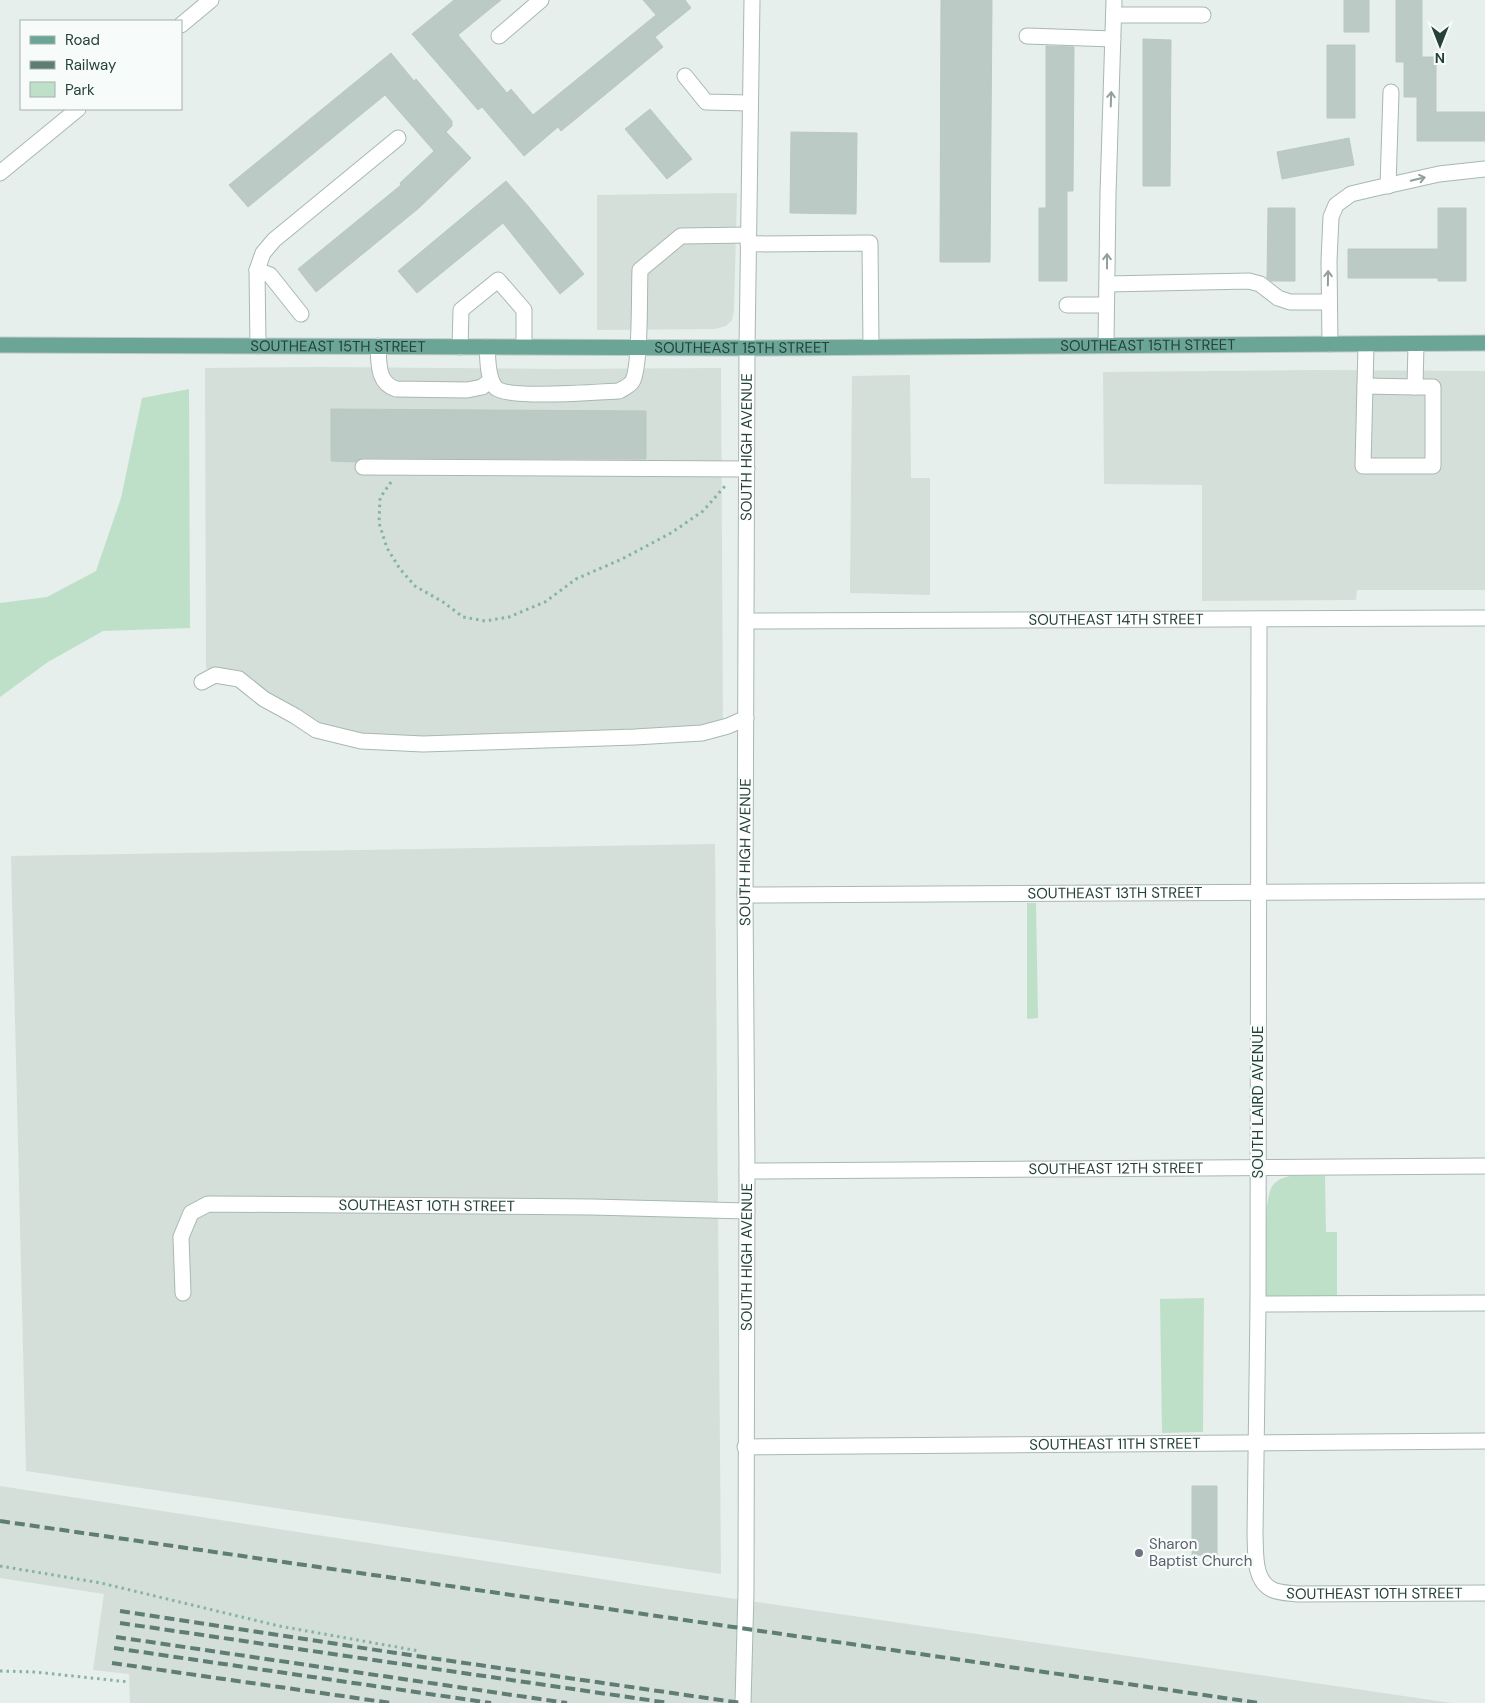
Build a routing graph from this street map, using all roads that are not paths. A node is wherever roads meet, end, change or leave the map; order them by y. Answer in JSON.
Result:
{"nodes":[{"id":1,"x":211,"y":0,"type":"edge"},
{"id":2,"x":541,"y":0,"type":"edge"},
{"id":3,"x":752,"y":0,"type":"edge"},
{"id":4,"x":1114,"y":7,"type":"edge"},
{"id":5,"x":1203,"y":16,"type":"dead end"},
{"id":6,"x":182,"y":23,"type":"edge"},
{"id":7,"x":499,"y":36,"type":"dead end"},
{"id":8,"x":1027,"y":36,"type":"dead end"},
{"id":9,"x":1113,"y":39,"type":"junction"},
{"id":10,"x":685,"y":76,"type":"dead end"},
{"id":11,"x":1391,"y":92,"type":"dead end"},
{"id":12,"x":750,"y":102,"type":"junction"},
{"id":13,"x":77,"y":110,"type":"edge"},
{"id":14,"x":398,"y":138,"type":"dead end"},
{"id":15,"x":1485,"y":169,"type":"edge"},
{"id":16,"x":0,"y":173,"type":"edge"},
{"id":17,"x":1388,"y":186,"type":"junction"},
{"id":18,"x":748,"y":240,"type":"junction"},
{"id":19,"x":257,"y":270,"type":"junction"},
{"id":20,"x":1107,"y":284,"type":"junction"},
{"id":21,"x":1328,"y":302,"type":"junction"},
{"id":22,"x":1067,"y":305,"type":"dead end"},
{"id":23,"x":1106,"y":305,"type":"junction"},
{"id":24,"x":301,"y":314,"type":"dead end"},
{"id":25,"x":1485,"y":343,"type":"edge"},
{"id":26,"x":1330,"y":344,"type":"junction"},
{"id":27,"x":1416,"y":344,"type":"junction"},
{"id":28,"x":0,"y":345,"type":"edge"},
{"id":29,"x":1106,"y":345,"type":"junction"},
{"id":30,"x":1366,"y":345,"type":"junction"},
{"id":31,"x":258,"y":346,"type":"junction"},
{"id":32,"x":378,"y":346,"type":"junction"},
{"id":33,"x":460,"y":347,"type":"junction"},
{"id":34,"x":487,"y":347,"type":"junction"},
{"id":35,"x":524,"y":347,"type":"junction"},
{"id":36,"x":638,"y":347,"type":"junction"},
{"id":37,"x":871,"y":347,"type":"junction"},
{"id":38,"x":747,"y":348,"type":"junction"},
{"id":39,"x":491,"y":380,"type":"junction"},
{"id":40,"x":1365,"y":386,"type":"junction"},
{"id":41,"x":1415,"y":387,"type":"junction"},
{"id":42,"x":363,"y":467,"type":"dead end"},
{"id":43,"x":740,"y":469,"type":"junction"},
{"id":44,"x":1485,"y":618,"type":"edge"},
{"id":45,"x":1259,"y":619,"type":"junction"},
{"id":46,"x":747,"y":621,"type":"junction"},
{"id":47,"x":202,"y":682,"type":"dead end"},
{"id":48,"x":746,"y":718,"type":"junction"},
{"id":49,"x":1258,"y":891,"type":"junction"},
{"id":50,"x":1485,"y":891,"type":"edge"},
{"id":51,"x":746,"y":895,"type":"junction"},
{"id":52,"x":1485,"y":1166,"type":"edge"},
{"id":53,"x":1258,"y":1167,"type":"junction"},
{"id":54,"x":747,"y":1171,"type":"junction"},
{"id":55,"x":747,"y":1211,"type":"junction"},
{"id":56,"x":183,"y":1293,"type":"dead end"},
{"id":57,"x":1485,"y":1303,"type":"edge"},
{"id":58,"x":1258,"y":1304,"type":"junction"},
{"id":59,"x":1485,"y":1441,"type":"edge"},
{"id":60,"x":1257,"y":1442,"type":"junction"},
{"id":61,"x":745,"y":1447,"type":"junction"},
{"id":62,"x":1265,"y":1584,"type":"joint"},
{"id":63,"x":1485,"y":1593,"type":"edge"},
{"id":64,"x":743,"y":1703,"type":"edge"}],
"edges":[{"from":1,"to":6,"type":"street"},
{"from":2,"to":7,"type":"street"},
{"from":3,"to":12,"type":"street","name":"SOUTH HIGH AVENUE"},
{"from":4,"to":5,"type":"street"},
{"from":4,"to":9,"type":"street"},
{"from":8,"to":9,"type":"street"},
{"from":20,"to":9,"type":"street","one_way":true},
{"from":10,"to":12,"type":"street"},
{"from":11,"to":17,"type":"street"},
{"from":12,"to":18,"type":"street","name":"SOUTH HIGH AVENUE"},
{"from":13,"to":16,"type":"street"},
{"from":14,"to":19,"type":"street"},
{"from":17,"to":15,"type":"street","one_way":true},
{"from":21,"to":17,"type":"street","one_way":true},
{"from":18,"to":36,"type":"street"},
{"from":18,"to":37,"type":"street"},
{"from":18,"to":38,"type":"street","name":"SOUTH HIGH AVENUE"},
{"from":19,"to":24,"type":"street"},
{"from":19,"to":31,"type":"street"},
{"from":20,"to":21,"type":"street"},
{"from":20,"to":23,"type":"street"},
{"from":21,"to":26,"type":"street"},
{"from":22,"to":23,"type":"street"},
{"from":23,"to":29,"type":"street"},
{"from":25,"to":27,"type":"main road","name":"SOUTHEAST 15TH STREET"},
{"from":26,"to":29,"type":"main road","name":"SOUTHEAST 15TH STREET"},
{"from":26,"to":30,"type":"main road","name":"SOUTHEAST 15TH STREET"},
{"from":27,"to":30,"type":"main road","name":"SOUTHEAST 15TH STREET"},
{"from":27,"to":41,"type":"street"},
{"from":28,"to":31,"type":"main road","name":"SOUTHEAST 15TH STREET"},
{"from":29,"to":37,"type":"main road","name":"SOUTHEAST 15TH STREET"},
{"from":30,"to":40,"type":"street"},
{"from":31,"to":32,"type":"main road","name":"SOUTHEAST 15TH STREET"},
{"from":32,"to":33,"type":"main road","name":"SOUTHEAST 15TH STREET"},
{"from":32,"to":39,"type":"street"},
{"from":33,"to":34,"type":"main road","name":"SOUTHEAST 15TH STREET"},
{"from":33,"to":35,"type":"street"},
{"from":34,"to":35,"type":"main road","name":"SOUTHEAST 15TH STREET"},
{"from":34,"to":39,"type":"street"},
{"from":35,"to":36,"type":"main road","name":"SOUTHEAST 15TH STREET"},
{"from":36,"to":38,"type":"main road","name":"SOUTHEAST 15TH STREET"},
{"from":36,"to":39,"type":"street"},
{"from":37,"to":38,"type":"main road","name":"SOUTHEAST 15TH STREET"},
{"from":38,"to":43,"type":"street","name":"SOUTH HIGH AVENUE"},
{"from":40,"to":41,"type":"street"},
{"from":40,"to":41,"type":"street"},
{"from":42,"to":43,"type":"street"},
{"from":43,"to":46,"type":"street","name":"SOUTH HIGH AVENUE"},
{"from":44,"to":45,"type":"street","name":"SOUTHEAST 14TH STREET"},
{"from":45,"to":46,"type":"street","name":"SOUTHEAST 14TH STREET"},
{"from":45,"to":49,"type":"street","name":"SOUTH LAIRD AVENUE"},
{"from":46,"to":48,"type":"street","name":"SOUTH HIGH AVENUE"},
{"from":47,"to":48,"type":"street"},
{"from":48,"to":51,"type":"street","name":"SOUTH HIGH AVENUE"},
{"from":49,"to":50,"type":"street","name":"SOUTHEAST 13TH STREET"},
{"from":49,"to":51,"type":"street","name":"SOUTHEAST 13TH STREET"},
{"from":49,"to":53,"type":"street","name":"SOUTH LAIRD AVENUE"},
{"from":51,"to":54,"type":"street","name":"SOUTH HIGH AVENUE"},
{"from":52,"to":53,"type":"street","name":"SOUTHEAST 12TH STREET"},
{"from":53,"to":54,"type":"street","name":"SOUTHEAST 12TH STREET"},
{"from":53,"to":58,"type":"street","name":"SOUTH LAIRD AVENUE"},
{"from":54,"to":55,"type":"street","name":"SOUTH HIGH AVENUE"},
{"from":55,"to":56,"type":"street","name":"SOUTHEAST 10TH STREET"},
{"from":55,"to":61,"type":"street","name":"SOUTH HIGH AVENUE"},
{"from":57,"to":58,"type":"street"},
{"from":58,"to":60,"type":"street","name":"SOUTH LAIRD AVENUE"},
{"from":59,"to":60,"type":"street","name":"SOUTHEAST 11TH STREET"},
{"from":60,"to":61,"type":"street","name":"SOUTHEAST 11TH STREET"},
{"from":60,"to":62,"type":"street","name":"SOUTH LAIRD AVENUE"},
{"from":61,"to":64,"type":"street","name":"SOUTH HIGH AVENUE"},
{"from":62,"to":63,"type":"street","name":"SOUTHEAST 10TH STREET"}]}
